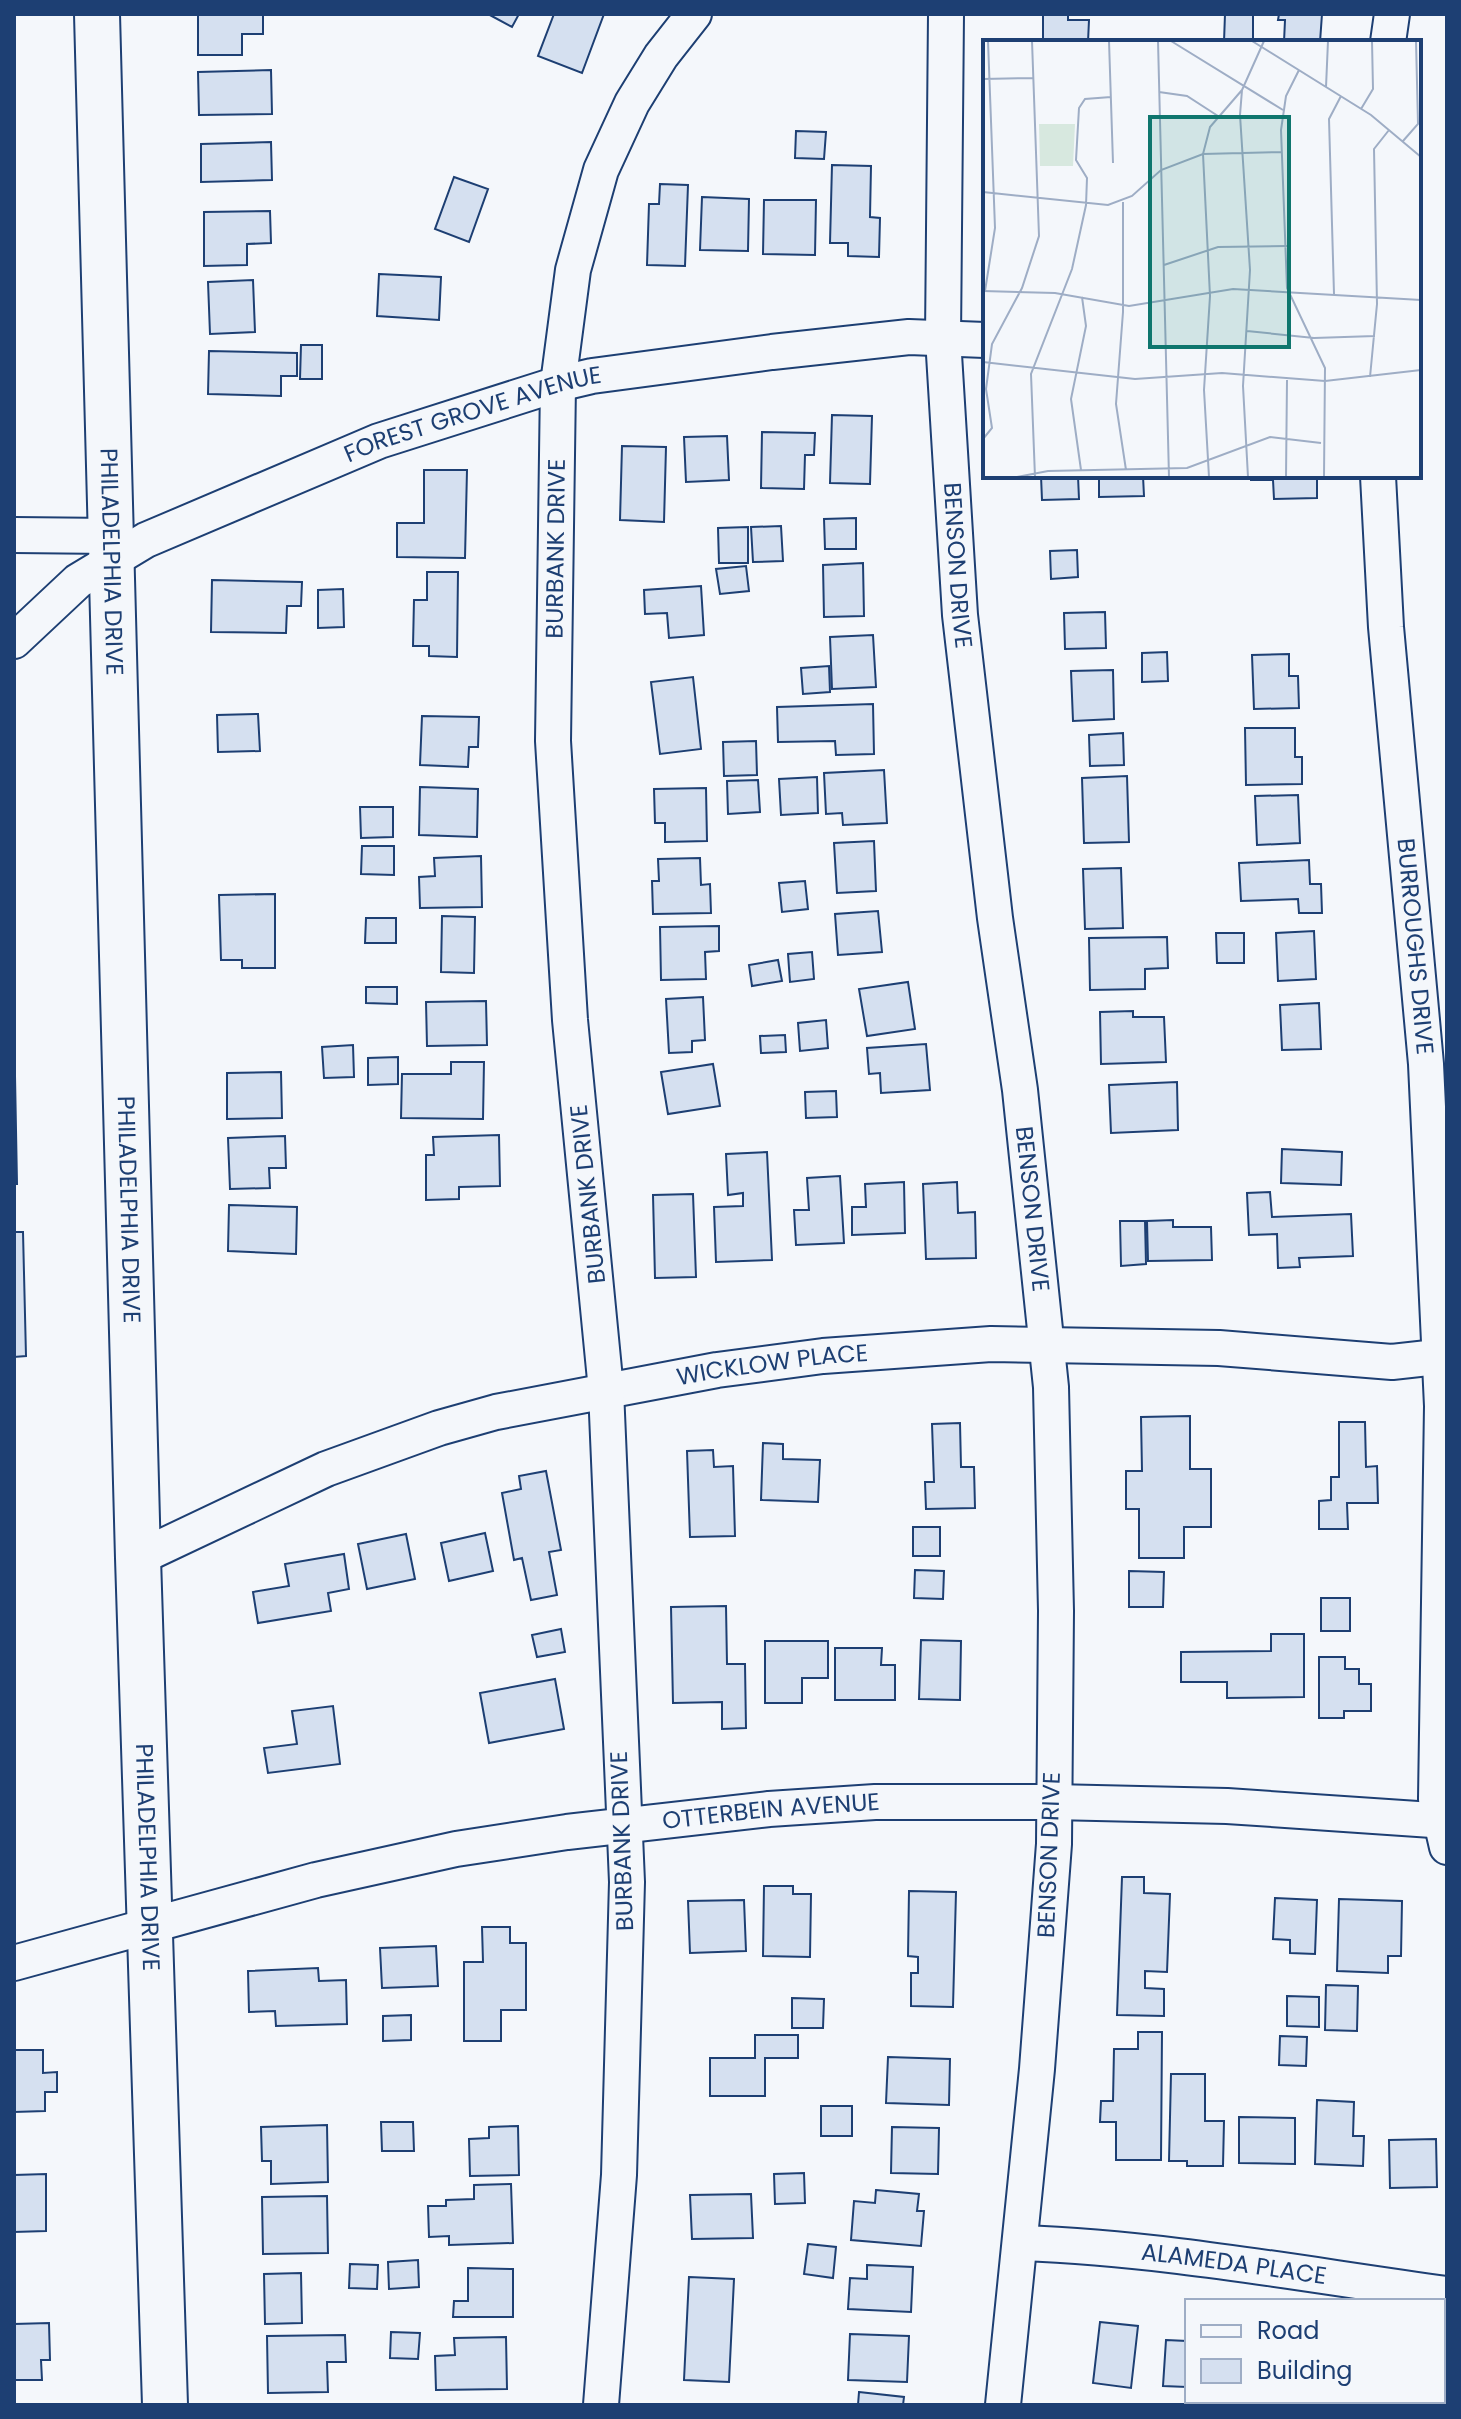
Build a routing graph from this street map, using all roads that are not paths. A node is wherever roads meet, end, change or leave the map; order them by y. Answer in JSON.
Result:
{"nodes":[{"id":1,"x":97,"y":14,"type":"edge"},
{"id":2,"x":694,"y":14,"type":"edge"},
{"id":3,"x":946,"y":14,"type":"edge"},
{"id":4,"x":1392,"y":14,"type":"edge"},
{"id":5,"x":1388,"y":40,"type":"edge"},
{"id":6,"x":943,"y":338,"type":"junction"},
{"id":7,"x":983,"y":340,"type":"edge"},
{"id":8,"x":558,"y":384,"type":"junction"},
{"id":9,"x":1378,"y":478,"type":"edge"},
{"id":10,"x":14,"y":535,"type":"edge"},
{"id":11,"x":112,"y":547,"type":"junction"},
{"id":12,"x":14,"y":641,"type":"edge"},
{"id":13,"x":1046,"y":1343,"type":"junction"},
{"id":14,"x":1437,"y":1357,"type":"junction"},
{"id":15,"x":606,"y":1390,"type":"junction"},
{"id":16,"x":138,"y":1558,"type":"junction"},
{"id":17,"x":1053,"y":1802,"type":"junction"},
{"id":18,"x":624,"y":1828,"type":"junction"},
{"id":19,"x":1445,"y":1829,"type":"edge"},
{"id":20,"x":149,"y":1925,"type":"junction"},
{"id":21,"x":14,"y":1963,"type":"edge"},
{"id":22,"x":1021,"y":2243,"type":"junction"},
{"id":23,"x":1447,"y":2294,"type":"edge"},
{"id":24,"x":165,"y":2405,"type":"edge"},
{"id":25,"x":601,"y":2405,"type":"edge"},
{"id":26,"x":1003,"y":2405,"type":"edge"}],
"edges":[{"from":1,"to":11,"type":"main road","name":"PHILADELPHIA DRIVE"},
{"from":2,"to":8,"type":"street","name":"BURBANK DRIVE"},
{"from":3,"to":6,"type":"street","name":"BENSON DRIVE"},
{"from":4,"to":5,"type":"street"},
{"from":6,"to":7,"type":"street","name":"FOREST GROVE AVENUE"},
{"from":6,"to":8,"type":"street","name":"FOREST GROVE AVENUE"},
{"from":6,"to":13,"type":"street","name":"BENSON DRIVE"},
{"from":8,"to":11,"type":"street","name":"FOREST GROVE AVENUE"},
{"from":8,"to":15,"type":"street","name":"BURBANK DRIVE"},
{"from":9,"to":14,"type":"street","name":"BURROUGHS DRIVE"},
{"from":10,"to":11,"type":"street"},
{"from":11,"to":12,"type":"street","name":"FOREST GROVE AVENUE"},
{"from":11,"to":16,"type":"main road","name":"PHILADELPHIA DRIVE"},
{"from":13,"to":14,"type":"street","name":"WICKLOW PLACE"},
{"from":13,"to":15,"type":"street","name":"WICKLOW PLACE"},
{"from":13,"to":17,"type":"street","name":"BENSON DRIVE"},
{"from":14,"to":19,"type":"street","name":"BURROUGHS DRIVE"},
{"from":15,"to":16,"type":"street","name":"WICKLOW PLACE"},
{"from":15,"to":18,"type":"street","name":"BURBANK DRIVE"},
{"from":16,"to":20,"type":"main road","name":"PHILADELPHIA DRIVE"},
{"from":17,"to":18,"type":"street","name":"OTTERBEIN AVENUE"},
{"from":17,"to":19,"type":"street","name":"OTTERBEIN AVENUE"},
{"from":17,"to":22,"type":"street","name":"BENSON DRIVE"},
{"from":18,"to":20,"type":"street","name":"OTTERBEIN AVENUE"},
{"from":18,"to":25,"type":"street","name":"BURBANK DRIVE"},
{"from":20,"to":21,"type":"street","name":"OTTERBEIN AVENUE"},
{"from":20,"to":24,"type":"main road","name":"PHILADELPHIA DRIVE"},
{"from":22,"to":23,"type":"street","name":"ALAMEDA PLACE"},
{"from":22,"to":26,"type":"street","name":"BENSON DRIVE"}]}
